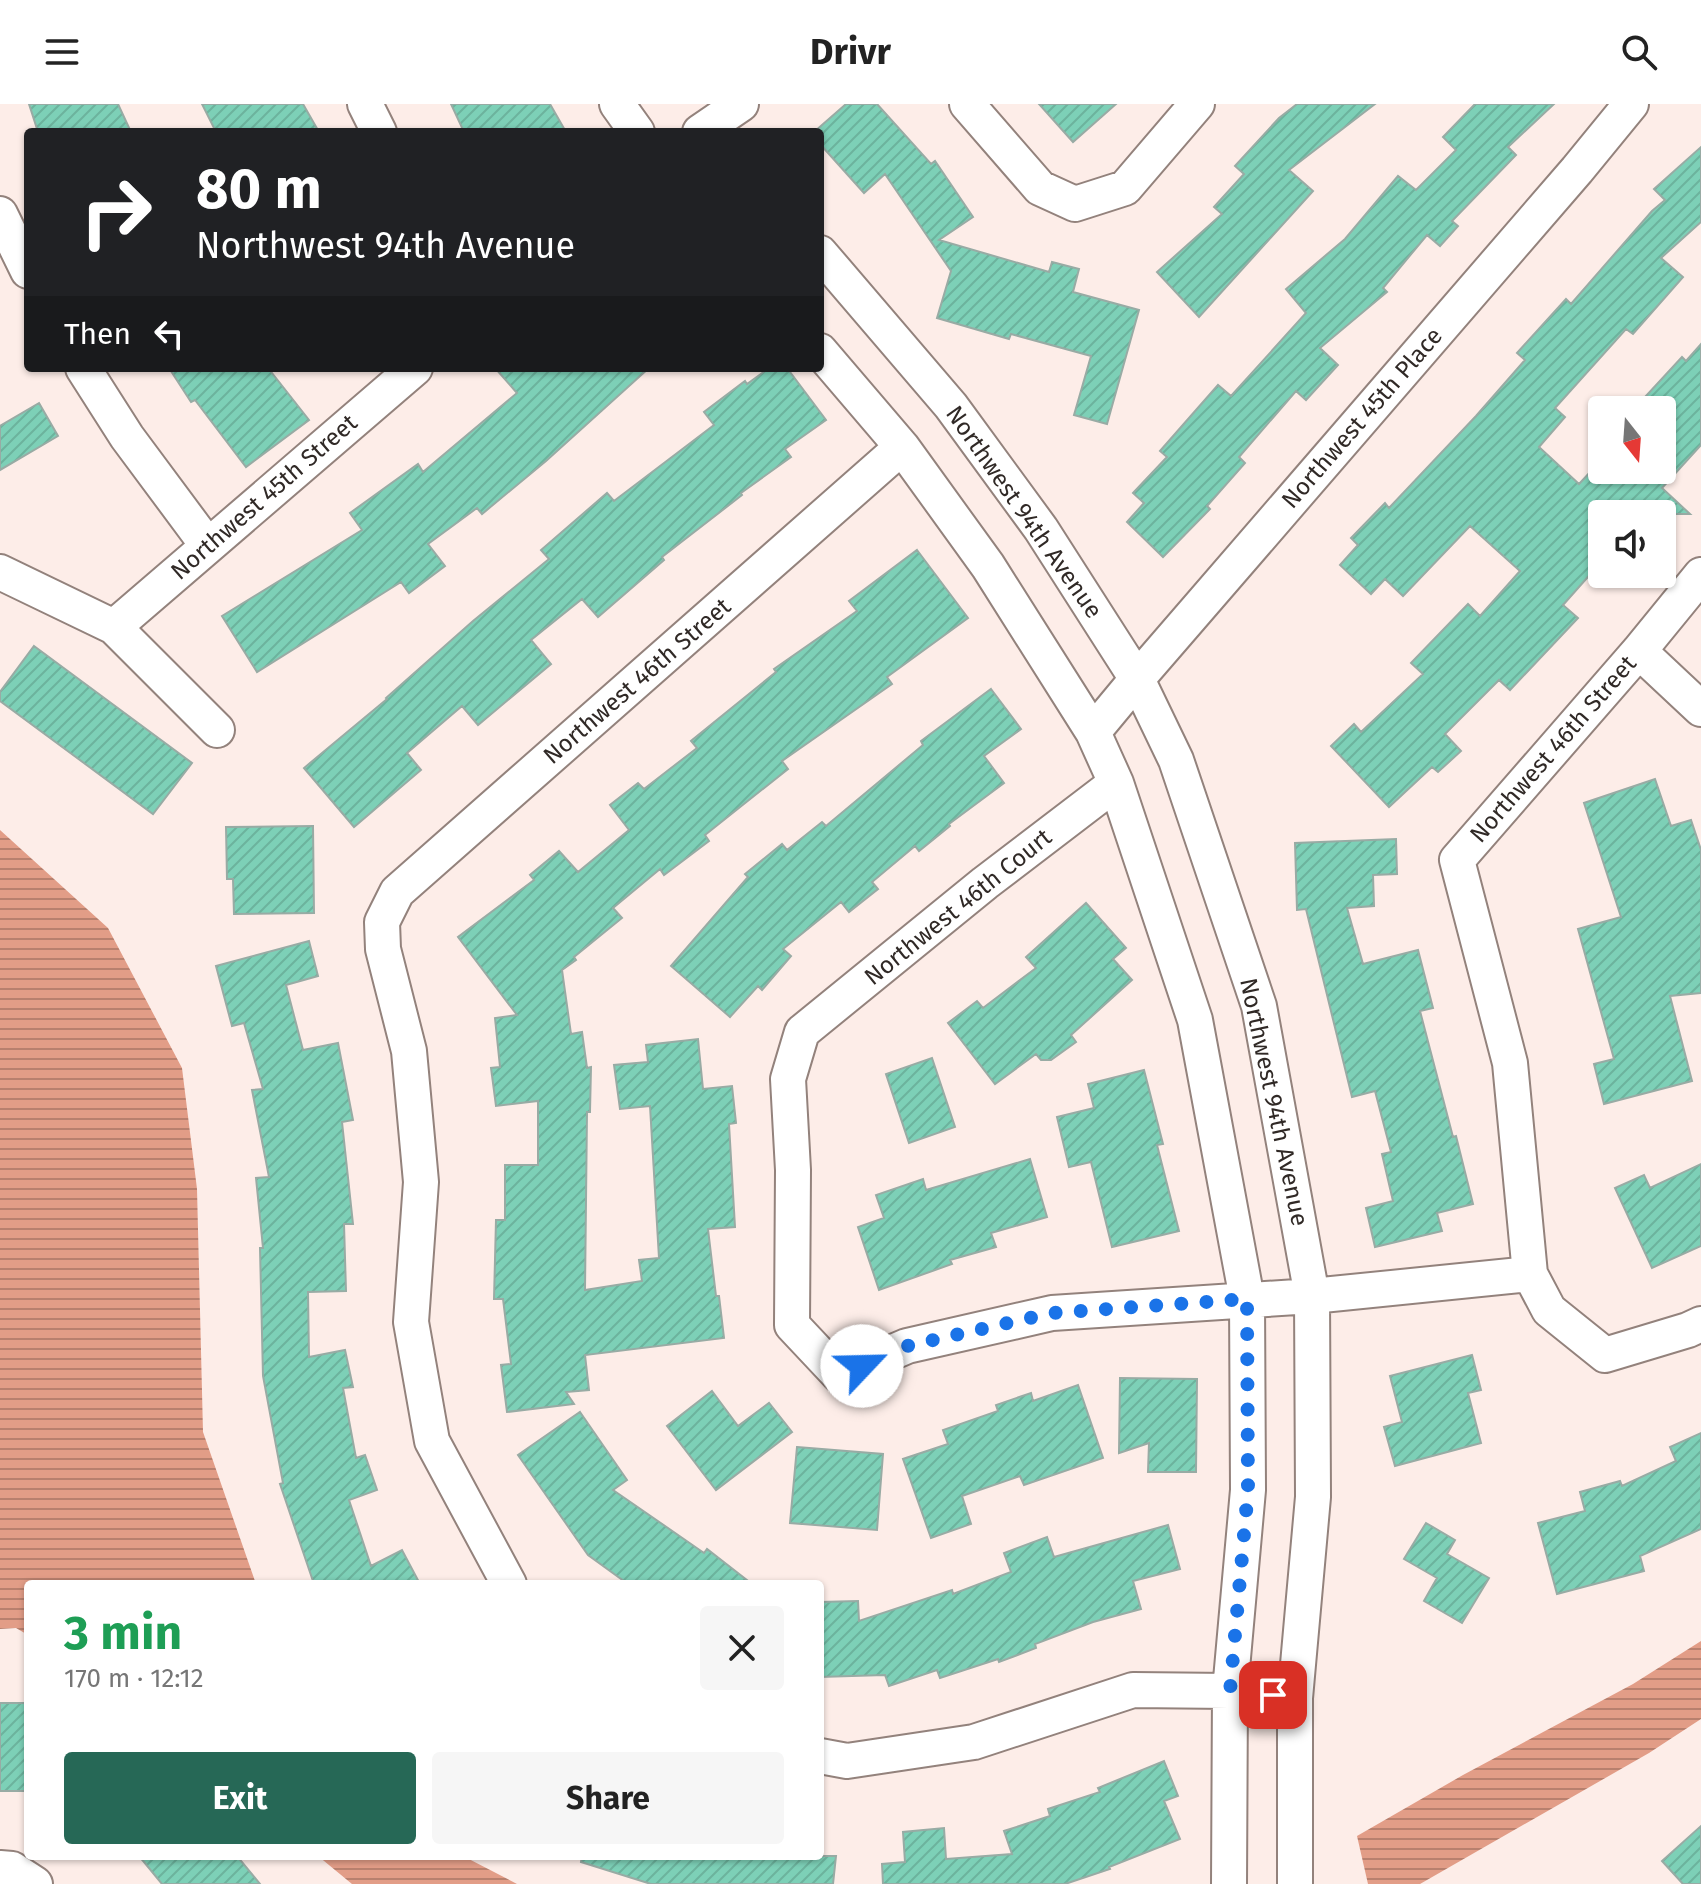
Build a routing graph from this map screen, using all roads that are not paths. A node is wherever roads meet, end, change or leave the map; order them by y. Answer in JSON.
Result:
{"nodes":[{"id":1,"x":365,"y":104,"type":"edge"},
{"id":2,"x":617,"y":104,"type":"edge"},
{"id":3,"x":741,"y":104,"type":"edge"},
{"id":4,"x":967,"y":104,"type":"edge"},
{"id":5,"x":1197,"y":104,"type":"edge"},
{"id":6,"x":1631,"y":104,"type":"edge"},
{"id":7,"x":705,"y":123,"type":"edge"},
{"id":8,"x":377,"y":128,"type":"edge"},
{"id":9,"x":634,"y":128,"type":"edge"},
{"id":10,"x":0,"y":214,"type":"edge"},
{"id":11,"x":824,"y":258,"type":"edge"},
{"id":12,"x":24,"y":263,"type":"edge"},
{"id":13,"x":824,"y":356,"type":"edge"},
{"id":14,"x":86,"y":372,"type":"edge"},
{"id":15,"x":410,"y":372,"type":"edge"},
{"id":16,"x":902,"y":447,"type":"junction"},
{"id":17,"x":208,"y":546,"type":"junction"},
{"id":18,"x":0,"y":572,"type":"edge"},
{"id":19,"x":1701,"y":575,"type":"edge"},
{"id":20,"x":114,"y":627,"type":"junction"},
{"id":21,"x":1639,"y":651,"type":"junction"},
{"id":22,"x":1137,"y":679,"type":"junction"},
{"id":23,"x":1701,"y":709,"type":"edge"},
{"id":24,"x":217,"y":730,"type":"dead end"},
{"id":25,"x":1093,"y":732,"type":"junction"},
{"id":26,"x":1116,"y":783,"type":"junction"},
{"id":27,"x":1530,"y":1274,"type":"junction"},
{"id":28,"x":1312,"y":1296,"type":"junction"},
{"id":29,"x":1247,"y":1299,"type":"junction"},
{"id":30,"x":1701,"y":1324,"type":"edge"},
{"id":31,"x":507,"y":1580,"type":"edge"},
{"id":32,"x":1230,"y":1691,"type":"junction"},
{"id":33,"x":1295,"y":1698,"type":"junction"},
{"id":34,"x":824,"y":1757,"type":"edge"},
{"id":35,"x":0,"y":1868,"type":"edge"},
{"id":36,"x":35,"y":1884,"type":"edge"},
{"id":37,"x":1229,"y":1884,"type":"edge"},
{"id":38,"x":1295,"y":1884,"type":"edge"}],
"edges":[{"from":1,"to":8,"type":"street"},
{"from":2,"to":9,"type":"street"},
{"from":3,"to":7,"type":"street"},
{"from":4,"to":5,"type":"street"},
{"from":6,"to":22,"type":"street","name":"Northwest 45th Place"},
{"from":10,"to":12,"type":"street"},
{"from":11,"to":22,"type":"street","name":"Northwest 94th Avenue"},
{"from":13,"to":16,"type":"street"},
{"from":14,"to":17,"type":"street"},
{"from":15,"to":17,"type":"street","name":"Northwest 45th Street"},
{"from":16,"to":25,"type":"street"},
{"from":16,"to":31,"type":"street","name":"Northwest 46th Street"},
{"from":17,"to":20,"type":"street","name":"Northwest 45th Street"},
{"from":18,"to":20,"type":"street"},
{"from":19,"to":21,"type":"street","name":"Northwest 46th Street"},
{"from":20,"to":24,"type":"street"},
{"from":21,"to":23,"type":"street"},
{"from":21,"to":27,"type":"street","name":"Northwest 46th Street"},
{"from":22,"to":25,"type":"street","name":"Northwest 45th Place"},
{"from":22,"to":28,"type":"street","name":"Northwest 94th Avenue"},
{"from":25,"to":26,"type":"street"},
{"from":26,"to":29,"type":"street"},
{"from":26,"to":29,"type":"street","name":"Northwest 46th Court"},
{"from":27,"to":28,"type":"street"},
{"from":27,"to":30,"type":"street"},
{"from":28,"to":29,"type":"street"},
{"from":28,"to":33,"type":"street","name":"Northwest 94th Avenue"},
{"from":29,"to":32,"type":"street"},
{"from":32,"to":33,"type":"street"},
{"from":32,"to":34,"type":"street"},
{"from":32,"to":37,"type":"street"},
{"from":33,"to":38,"type":"street","name":"Northwest 94th Avenue"},
{"from":35,"to":36,"type":"street"}]}
